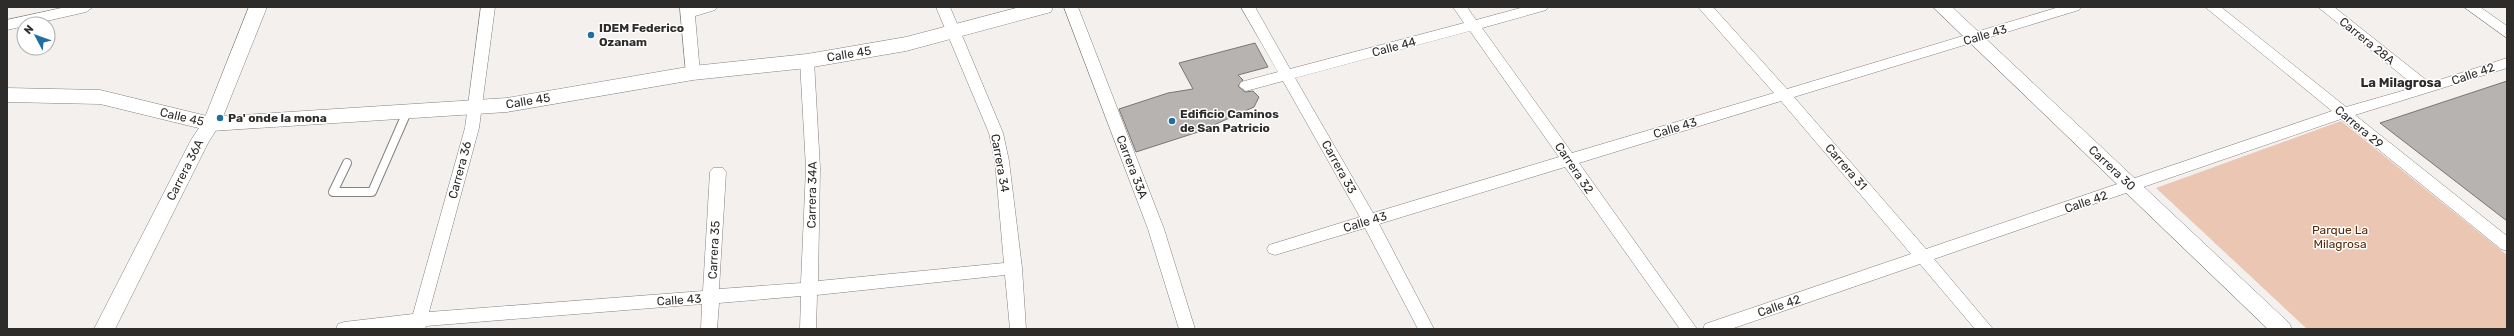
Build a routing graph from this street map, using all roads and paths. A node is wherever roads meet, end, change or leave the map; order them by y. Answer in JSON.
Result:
{"nodes":[{"id":1,"x":86,"y":7,"type":"edge"},
{"id":2,"x":258,"y":7,"type":"edge"},
{"id":3,"x":488,"y":7,"type":"edge"},
{"id":4,"x":710,"y":7,"type":"edge"},
{"id":5,"x":942,"y":7,"type":"edge"},
{"id":6,"x":1044,"y":7,"type":"edge"},
{"id":7,"x":1071,"y":7,"type":"edge"},
{"id":8,"x":1248,"y":7,"type":"edge"},
{"id":9,"x":1460,"y":7,"type":"edge"},
{"id":10,"x":1541,"y":7,"type":"edge"},
{"id":11,"x":1705,"y":7,"type":"edge"},
{"id":12,"x":1942,"y":7,"type":"edge"},
{"id":13,"x":2074,"y":7,"type":"edge"},
{"id":14,"x":2212,"y":7,"type":"edge"},
{"id":15,"x":2325,"y":7,"type":"edge"},
{"id":16,"x":2471,"y":7,"type":"edge"},
{"id":17,"x":688,"y":10,"type":"edge"},
{"id":18,"x":7,"y":25,"type":"edge"},
{"id":19,"x":1473,"y":26,"type":"junction"},
{"id":20,"x":953,"y":33,"type":"junction"},
{"id":21,"x":2507,"y":33,"type":"edge"},
{"id":22,"x":1976,"y":38,"type":"junction"},
{"id":23,"x":807,"y":61,"type":"junction"},
{"id":24,"x":2507,"y":63,"type":"edge"},
{"id":25,"x":693,"y":73,"type":"junction"},
{"id":26,"x":1288,"y":75,"type":"junction"},
{"id":27,"x":1246,"y":86,"type":"dead end"},
{"id":28,"x":2428,"y":90,"type":"junction"},
{"id":29,"x":1783,"y":94,"type":"junction"},
{"id":30,"x":7,"y":95,"type":"edge"},
{"id":31,"x":475,"y":108,"type":"junction"},
{"id":32,"x":407,"y":112,"type":"junction"},
{"id":33,"x":2343,"y":113,"type":"junction"},
{"id":34,"x":210,"y":124,"type":"junction"},
{"id":35,"x":1570,"y":161,"type":"junction"},
{"id":36,"x":347,"y":163,"type":"dead end"},
{"id":37,"x":718,"y":172,"type":"dead end"},
{"id":38,"x":2133,"y":186,"type":"junction"},
{"id":39,"x":1369,"y":221,"type":"junction"},
{"id":40,"x":2507,"y":245,"type":"edge"},
{"id":41,"x":1275,"y":249,"type":"dead end"},
{"id":42,"x":1923,"y":257,"type":"junction"},
{"id":43,"x":1014,"y":268,"type":"junction"},
{"id":44,"x":808,"y":289,"type":"junction"},
{"id":45,"x":712,"y":298,"type":"junction"},
{"id":46,"x":419,"y":325,"type":"edge"},
{"id":47,"x":104,"y":329,"type":"edge"},
{"id":48,"x":344,"y":329,"type":"edge"},
{"id":49,"x":709,"y":329,"type":"edge"},
{"id":50,"x":808,"y":329,"type":"edge"},
{"id":51,"x":1018,"y":329,"type":"edge"},
{"id":52,"x":1187,"y":329,"type":"edge"},
{"id":53,"x":1426,"y":329,"type":"edge"},
{"id":54,"x":1689,"y":329,"type":"edge"},
{"id":55,"x":1711,"y":329,"type":"edge"},
{"id":56,"x":1985,"y":329,"type":"edge"},
{"id":57,"x":2282,"y":329,"type":"edge"}],
"edges":[{"from":1,"to":18,"type":"street"},
{"from":2,"to":34,"type":"street","name":"Carrera 36A"},
{"from":3,"to":31,"type":"street","name":"Carrera 36"},
{"from":4,"to":17,"type":"street"},
{"from":5,"to":20,"type":"street","name":"Carrera 34"},
{"from":6,"to":20,"type":"main road","name":"Calle 45"},
{"from":7,"to":52,"type":"street","name":"Carrera 33A"},
{"from":8,"to":26,"type":"street","name":"Carrera 33"},
{"from":9,"to":19,"type":"street","name":"Carrera 32"},
{"from":10,"to":19,"type":"street","name":"Calle 44"},
{"from":11,"to":29,"type":"street","name":"Carrera 31"},
{"from":12,"to":22,"type":"street","name":"Carrera 30"},
{"from":13,"to":22,"type":"street","name":"Calle 43"},
{"from":14,"to":33,"type":"street","name":"Carrera 29"},
{"from":15,"to":28,"type":"street","name":"Carrera 28A"},
{"from":16,"to":21,"type":"street"},
{"from":17,"to":25,"type":"street"},
{"from":19,"to":26,"type":"street","name":"Calle 44"},
{"from":19,"to":35,"type":"street","name":"Carrera 32"},
{"from":20,"to":23,"type":"main road","name":"Calle 45"},
{"from":20,"to":43,"type":"street","name":"Carrera 34"},
{"from":22,"to":29,"type":"street","name":"Calle 43"},
{"from":22,"to":38,"type":"street","name":"Carrera 30"},
{"from":23,"to":25,"type":"main road","name":"Calle 45"},
{"from":23,"to":44,"type":"street","name":"Carrera 34A"},
{"from":24,"to":28,"type":"street","name":"Calle 42"},
{"from":25,"to":31,"type":"main road","name":"Calle 45"},
{"from":26,"to":27,"type":"street","name":"Calle 44"},
{"from":26,"to":39,"type":"street","name":"Carrera 33"},
{"from":28,"to":33,"type":"street","name":"Calle 42"},
{"from":29,"to":35,"type":"street","name":"Calle 43"},
{"from":29,"to":42,"type":"street","name":"Carrera 31"},
{"from":30,"to":34,"type":"main road","name":"Calle 45"},
{"from":31,"to":32,"type":"main road","name":"Calle 45"},
{"from":31,"to":46,"type":"street","name":"Carrera 36"},
{"from":32,"to":34,"type":"main road","name":"Calle 45"},
{"from":32,"to":36,"type":"lane"},
{"from":33,"to":38,"type":"street","name":"Calle 42"},
{"from":33,"to":40,"type":"street","name":"Carrera 29"},
{"from":34,"to":47,"type":"street","name":"Carrera 36A"},
{"from":35,"to":39,"type":"street","name":"Calle 43"},
{"from":35,"to":54,"type":"street","name":"Carrera 32"},
{"from":37,"to":45,"type":"street","name":"Carrera 35"},
{"from":38,"to":42,"type":"street","name":"Calle 42"},
{"from":38,"to":57,"type":"street","name":"Carrera 30"},
{"from":39,"to":41,"type":"street","name":"Calle 43"},
{"from":39,"to":53,"type":"street","name":"Carrera 33"},
{"from":42,"to":55,"type":"street","name":"Calle 42"},
{"from":42,"to":56,"type":"street","name":"Carrera 31"},
{"from":43,"to":44,"type":"street","name":"Calle 43"},
{"from":43,"to":51,"type":"street","name":"Carrera 34"},
{"from":44,"to":45,"type":"street","name":"Calle 43"},
{"from":44,"to":50,"type":"street","name":"Carrera 34A"},
{"from":45,"to":46,"type":"street","name":"Calle 43"},
{"from":45,"to":49,"type":"street","name":"Carrera 35"},
{"from":46,"to":48,"type":"street","name":"Calle 43"}]}
